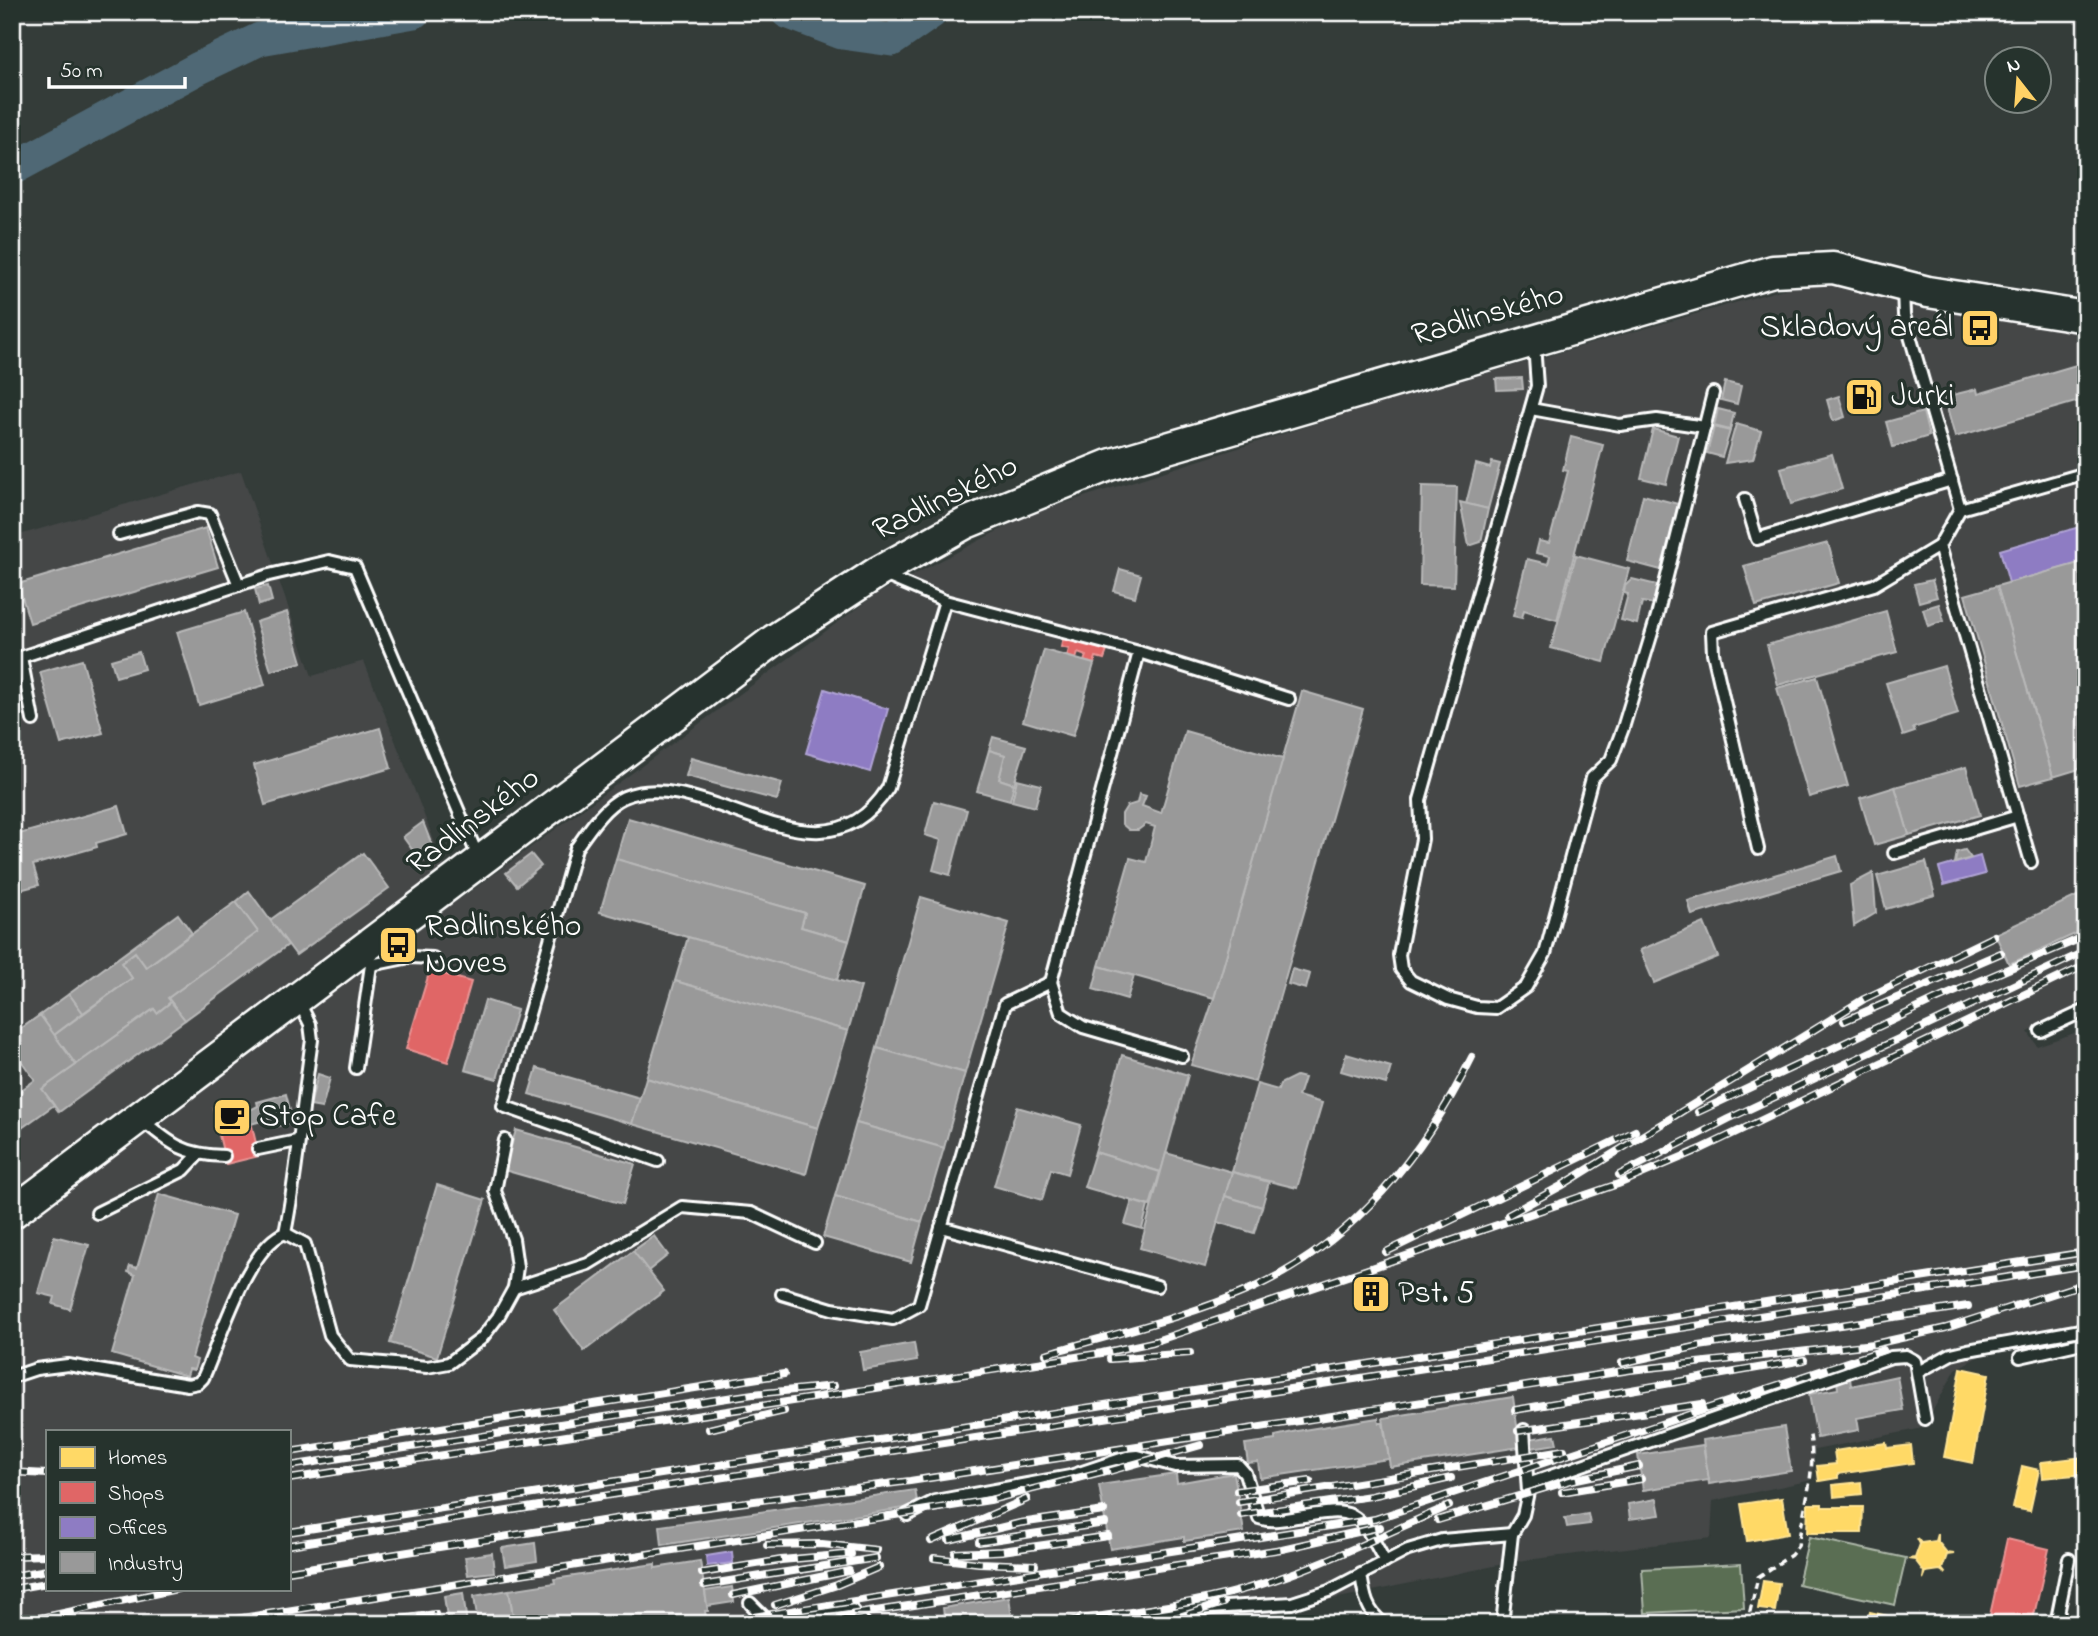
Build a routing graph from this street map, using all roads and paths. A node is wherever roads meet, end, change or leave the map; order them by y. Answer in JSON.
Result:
{"nodes":[{"id":1,"x":1902,"y":286,"type":"junction"},
{"id":2,"x":2086,"y":317,"type":"edge"},
{"id":3,"x":1533,"y":339,"type":"junction"},
{"id":4,"x":1713,"y":393,"type":"dead end"},
{"id":5,"x":1531,"y":409,"type":"junction"},
{"id":6,"x":1705,"y":427,"type":"junction"},
{"id":7,"x":2086,"y":473,"type":"edge"},
{"id":8,"x":1952,"y":480,"type":"junction"},
{"id":9,"x":1745,"y":499,"type":"dead end"},
{"id":10,"x":1960,"y":509,"type":"junction"},
{"id":11,"x":119,"y":534,"type":"dead end"},
{"id":12,"x":1940,"y":546,"type":"junction"},
{"id":13,"x":878,"y":572,"type":"junction"},
{"id":14,"x":239,"y":584,"type":"junction"},
{"id":15,"x":945,"y":601,"type":"junction"},
{"id":16,"x":1139,"y":652,"type":"junction"},
{"id":17,"x":1289,"y":699,"type":"dead end"},
{"id":18,"x":33,"y":720,"type":"dead end"},
{"id":19,"x":2018,"y":816,"type":"junction"},
{"id":20,"x":1758,"y":849,"type":"dead end"},
{"id":21,"x":1894,"y":853,"type":"dead end"},
{"id":22,"x":481,"y":862,"type":"junction"},
{"id":23,"x":2031,"y":862,"type":"dead end"},
{"id":24,"x":367,"y":958,"type":"junction"},
{"id":25,"x":433,"y":958,"type":"dead end"},
{"id":26,"x":1051,"y":982,"type":"junction"},
{"id":27,"x":298,"y":999,"type":"junction"},
{"id":28,"x":2086,"y":1010,"type":"edge"},
{"id":29,"x":2041,"y":1031,"type":"dead end"},
{"id":30,"x":1182,"y":1056,"type":"dead end"},
{"id":31,"x":356,"y":1068,"type":"dead end"},
{"id":32,"x":139,"y":1117,"type":"junction"},
{"id":33,"x":505,"y":1140,"type":"dead end"},
{"id":34,"x":297,"y":1141,"type":"junction"},
{"id":35,"x":258,"y":1149,"type":"dead end"},
{"id":36,"x":198,"y":1155,"type":"junction"},
{"id":37,"x":224,"y":1156,"type":"dead end"},
{"id":38,"x":658,"y":1161,"type":"dead end"},
{"id":39,"x":12,"y":1213,"type":"edge"},
{"id":40,"x":97,"y":1213,"type":"dead end"},
{"id":41,"x":941,"y":1227,"type":"junction"},
{"id":42,"x":285,"y":1233,"type":"junction"},
{"id":43,"x":815,"y":1243,"type":"dead end"},
{"id":44,"x":1157,"y":1286,"type":"dead end"},
{"id":45,"x":514,"y":1288,"type":"junction"},
{"id":46,"x":782,"y":1294,"type":"dead end"},
{"id":47,"x":2086,"y":1329,"type":"edge"},
{"id":48,"x":2086,"y":1342,"type":"edge"},
{"id":49,"x":2020,"y":1357,"type":"dead end"},
{"id":50,"x":1920,"y":1371,"type":"junction"},
{"id":51,"x":12,"y":1377,"type":"edge"},
{"id":52,"x":1925,"y":1419,"type":"dead end"},
{"id":53,"x":1524,"y":1430,"type":"dead end"},
{"id":54,"x":1809,"y":1431,"type":"dead end"},
{"id":55,"x":1528,"y":1484,"type":"junction"},
{"id":56,"x":907,"y":1515,"type":"dead end"},
{"id":57,"x":1512,"y":1534,"type":"junction"},
{"id":58,"x":2069,"y":1559,"type":"dead end"},
{"id":59,"x":1385,"y":1562,"type":"junction"},
{"id":60,"x":1361,"y":1574,"type":"junction"},
{"id":61,"x":750,"y":1603,"type":"dead end"},
{"id":62,"x":1506,"y":1623,"type":"edge"},
{"id":63,"x":865,"y":1624,"type":"edge"},
{"id":64,"x":1106,"y":1624,"type":"edge"},
{"id":65,"x":1384,"y":1624,"type":"edge"},
{"id":66,"x":1747,"y":1624,"type":"edge"},
{"id":67,"x":2056,"y":1624,"type":"edge"}],
"edges":[{"from":1,"to":2,"type":"main road","name":"Radlinského"},
{"from":1,"to":3,"type":"main road","name":"Radlinského"},
{"from":1,"to":8,"type":"lane"},
{"from":3,"to":5,"type":"lane"},
{"from":3,"to":13,"type":"main road","name":"Radlinského"},
{"from":4,"to":6,"type":"lane"},
{"from":5,"to":6,"type":"lane"},
{"from":5,"to":6,"type":"lane"},
{"from":7,"to":10,"type":"lane"},
{"from":8,"to":9,"type":"lane"},
{"from":8,"to":10,"type":"lane"},
{"from":10,"to":12,"type":"lane"},
{"from":11,"to":14,"type":"lane"},
{"from":12,"to":19,"type":"lane"},
{"from":12,"to":20,"type":"lane"},
{"from":13,"to":15,"type":"lane"},
{"from":13,"to":22,"type":"main road","name":"Radlinského"},
{"from":14,"to":18,"type":"lane"},
{"from":14,"to":22,"type":"lane"},
{"from":15,"to":16,"type":"lane"},
{"from":15,"to":38,"type":"lane"},
{"from":16,"to":17,"type":"lane"},
{"from":16,"to":26,"type":"lane"},
{"from":19,"to":21,"type":"lane"},
{"from":19,"to":23,"type":"lane"},
{"from":22,"to":24,"type":"main road","name":"Radlinského"},
{"from":24,"to":25,"type":"lane"},
{"from":24,"to":27,"type":"main road","name":"Radlinského"},
{"from":24,"to":31,"type":"lane"},
{"from":26,"to":30,"type":"lane"},
{"from":26,"to":41,"type":"lane"},
{"from":27,"to":32,"type":"main road","name":"Radlinského"},
{"from":27,"to":34,"type":"lane"},
{"from":28,"to":29,"type":"lane"},
{"from":32,"to":36,"type":"lane"},
{"from":32,"to":39,"type":"main road","name":"Radlinského"},
{"from":33,"to":45,"type":"lane"},
{"from":34,"to":35,"type":"lane"},
{"from":34,"to":42,"type":"lane"},
{"from":36,"to":37,"type":"lane"},
{"from":36,"to":40,"type":"lane"},
{"from":41,"to":44,"type":"lane"},
{"from":41,"to":46,"type":"lane"},
{"from":42,"to":45,"type":"lane"},
{"from":42,"to":51,"type":"lane"},
{"from":43,"to":45,"type":"lane"},
{"from":47,"to":50,"type":"lane"},
{"from":48,"to":49,"type":"lane"},
{"from":50,"to":52,"type":"lane"},
{"from":50,"to":55,"type":"lane"},
{"from":53,"to":55,"type":"lane"},
{"from":54,"to":66,"type":"path"},
{"from":55,"to":57,"type":"lane"},
{"from":56,"to":59,"type":"lane"},
{"from":57,"to":59,"type":"lane"},
{"from":57,"to":62,"type":"lane"},
{"from":58,"to":67,"type":"lane"},
{"from":59,"to":60,"type":"lane"},
{"from":60,"to":64,"type":"lane"},
{"from":60,"to":65,"type":"lane"},
{"from":61,"to":63,"type":"lane"}]}
